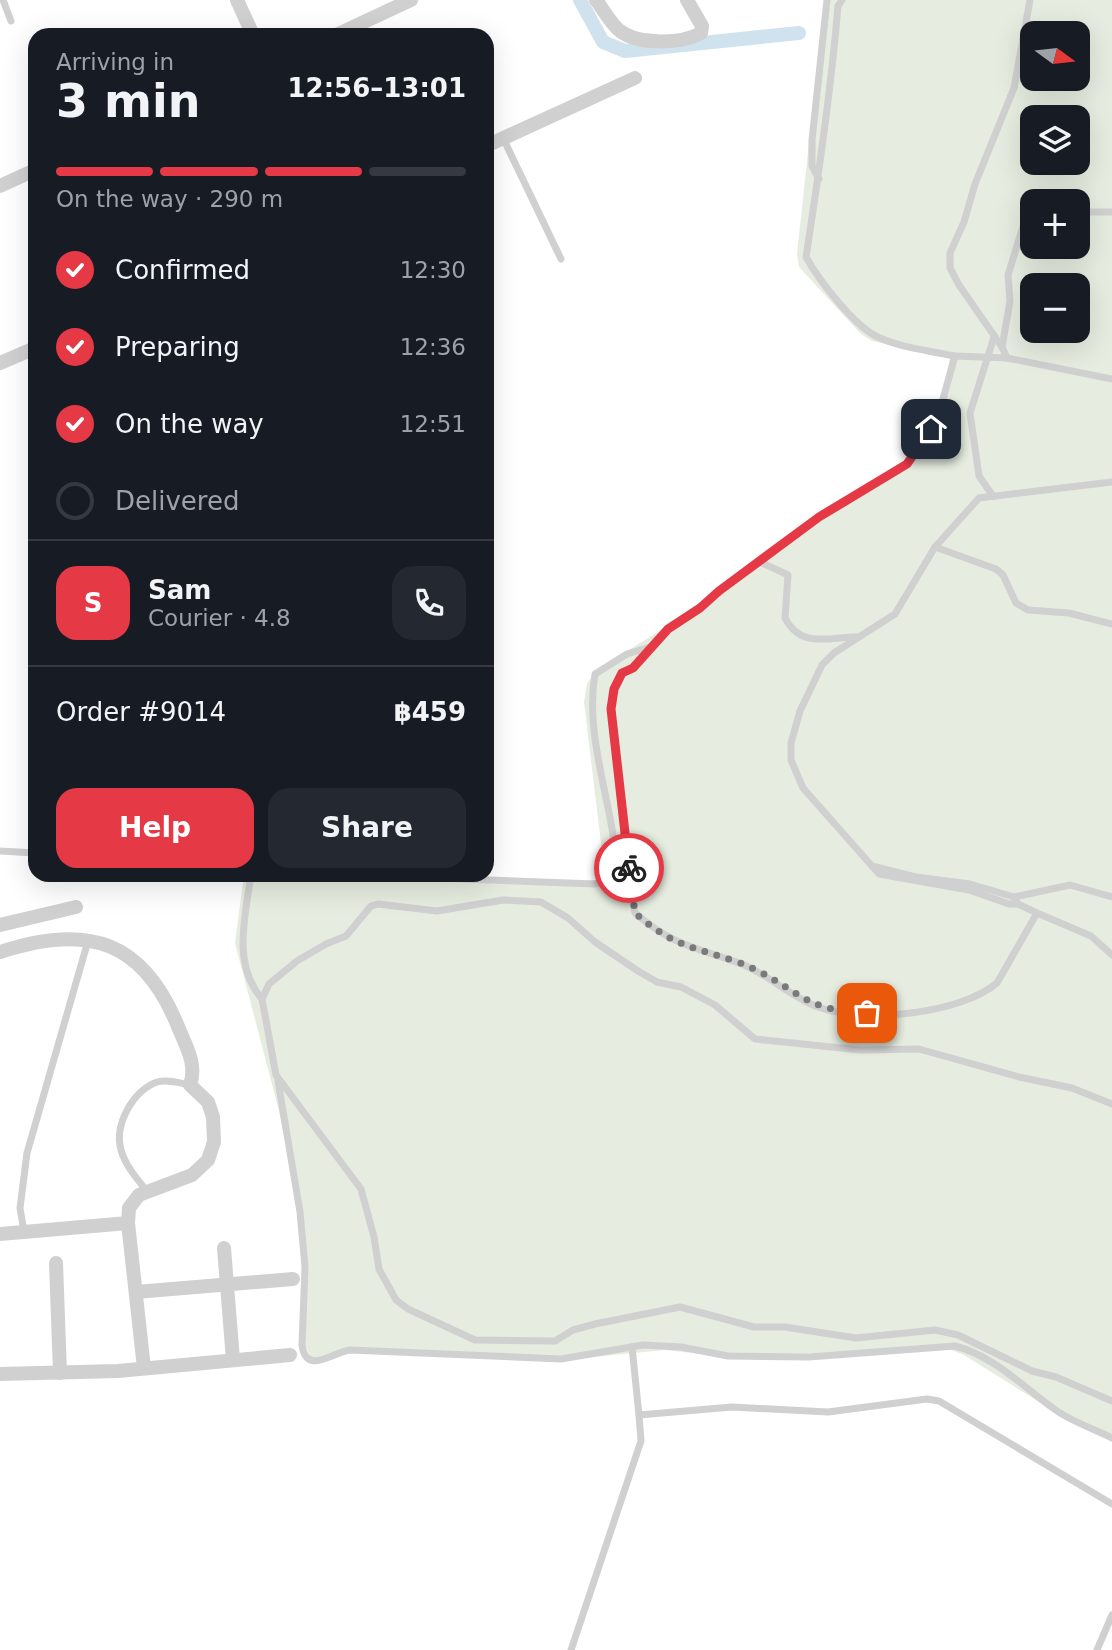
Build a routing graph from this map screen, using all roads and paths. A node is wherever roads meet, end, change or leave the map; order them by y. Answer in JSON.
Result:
{"nodes":[{"id":1,"x":3,"y":0,"type":"edge"},
{"id":2,"x":237,"y":0,"type":"edge"},
{"id":3,"x":411,"y":0,"type":"edge"},
{"id":4,"x":596,"y":0,"type":"edge"},
{"id":5,"x":687,"y":0,"type":"edge"},
{"id":6,"x":827,"y":0,"type":"edge"},
{"id":7,"x":842,"y":0,"type":"edge"},
{"id":8,"x":1030,"y":0,"type":"edge"},
{"id":9,"x":11,"y":21,"type":"dead end"},
{"id":10,"x":250,"y":28,"type":"edge"},
{"id":11,"x":350,"y":28,"type":"edge"},
{"id":12,"x":635,"y":78,"type":"dead end"},
{"id":13,"x":503,"y":138,"type":"junction"},
{"id":14,"x":494,"y":142,"type":"edge"},
{"id":15,"x":28,"y":173,"type":"edge"},
{"id":16,"x":819,"y":180,"type":"junction"},
{"id":17,"x":0,"y":186,"type":"edge"},
{"id":18,"x":1090,"y":212,"type":"edge"},
{"id":19,"x":1110,"y":212,"type":"edge"},
{"id":20,"x":1020,"y":234,"type":"edge"},
{"id":21,"x":561,"y":258,"type":"dead end"},
{"id":22,"x":994,"y":337,"type":"junction"},
{"id":23,"x":1002,"y":347,"type":"junction"},
{"id":24,"x":28,"y":351,"type":"edge"},
{"id":25,"x":955,"y":356,"type":"junction"},
{"id":26,"x":989,"y":356,"type":"junction"},
{"id":27,"x":1007,"y":358,"type":"junction"},
{"id":28,"x":0,"y":363,"type":"edge"},
{"id":29,"x":1112,"y":379,"type":"edge"},
{"id":30,"x":1112,"y":482,"type":"edge"},
{"id":31,"x":993,"y":496,"type":"junction"},
{"id":32,"x":935,"y":547,"type":"junction"},
{"id":33,"x":760,"y":562,"type":"junction"},
{"id":34,"x":1112,"y":624,"type":"edge"},
{"id":35,"x":859,"y":637,"type":"junction"},
{"id":36,"x":650,"y":646,"type":"junction"},
{"id":37,"x":0,"y":852,"type":"edge"},
{"id":38,"x":28,"y":853,"type":"edge"},
{"id":39,"x":494,"y":880,"type":"edge"},
{"id":40,"x":250,"y":882,"type":"edge"},
{"id":41,"x":1112,"y":897,"type":"edge"},
{"id":42,"x":1016,"y":900,"type":"junction"},
{"id":43,"x":76,"y":907,"type":"dead end"},
{"id":44,"x":1037,"y":913,"type":"junction"},
{"id":45,"x":0,"y":925,"type":"edge"},
{"id":46,"x":89,"y":940,"type":"junction"},
{"id":47,"x":0,"y":952,"type":"edge"},
{"id":48,"x":1112,"y":955,"type":"edge"},
{"id":49,"x":262,"y":999,"type":"junction"},
{"id":50,"x":277,"y":1075,"type":"junction"},
{"id":51,"x":190,"y":1085,"type":"junction"},
{"id":52,"x":1112,"y":1104,"type":"edge"},
{"id":53,"x":147,"y":1191,"type":"junction"},
{"id":54,"x":128,"y":1223,"type":"junction"},
{"id":55,"x":24,"y":1232,"type":"junction"},
{"id":56,"x":0,"y":1234,"type":"edge"},
{"id":57,"x":224,"y":1248,"type":"dead end"},
{"id":58,"x":56,"y":1263,"type":"dead end"},
{"id":59,"x":293,"y":1279,"type":"dead end"},
{"id":60,"x":228,"y":1284,"type":"junction"},
{"id":61,"x":135,"y":1292,"type":"junction"},
{"id":62,"x":632,"y":1347,"type":"junction"},
{"id":63,"x":290,"y":1355,"type":"dead end"},
{"id":64,"x":233,"y":1360,"type":"junction"},
{"id":65,"x":144,"y":1368,"type":"junction"},
{"id":66,"x":60,"y":1373,"type":"junction"},
{"id":67,"x":0,"y":1374,"type":"edge"},
{"id":68,"x":1112,"y":1401,"type":"edge"},
{"id":69,"x":639,"y":1415,"type":"junction"},
{"id":70,"x":1112,"y":1438,"type":"edge"},
{"id":71,"x":1112,"y":1504,"type":"edge"},
{"id":72,"x":1112,"y":1615,"type":"edge"},
{"id":73,"x":1102,"y":1636,"type":"junction"},
{"id":74,"x":1112,"y":1640,"type":"edge"},
{"id":75,"x":571,"y":1650,"type":"edge"},
{"id":76,"x":1097,"y":1650,"type":"edge"}],
"edges":[{"from":1,"to":9,"type":"lane"},
{"from":2,"to":10,"type":"street"},
{"from":3,"to":11,"type":"street"},
{"from":4,"to":5,"type":"street"},
{"from":6,"to":16,"type":"lane"},
{"from":7,"to":16,"type":"lane"},
{"from":8,"to":22,"type":"lane"},
{"from":12,"to":13,"type":"street"},
{"from":13,"to":14,"type":"street"},
{"from":13,"to":21,"type":"lane"},
{"from":15,"to":17,"type":"street"},
{"from":16,"to":25,"type":"lane"},
{"from":18,"to":19,"type":"lane"},
{"from":20,"to":23,"type":"lane"},
{"from":22,"to":23,"type":"lane"},
{"from":22,"to":26,"type":"lane"},
{"from":23,"to":27,"type":"lane"},
{"from":24,"to":28,"type":"street"},
{"from":25,"to":26,"type":"lane"},
{"from":25,"to":33,"type":"lane"},
{"from":26,"to":27,"type":"lane"},
{"from":26,"to":31,"type":"lane"},
{"from":27,"to":29,"type":"lane"},
{"from":30,"to":31,"type":"lane"},
{"from":31,"to":32,"type":"lane"},
{"from":32,"to":34,"type":"lane"},
{"from":32,"to":35,"type":"lane"},
{"from":33,"to":35,"type":"lane"},
{"from":33,"to":36,"type":"lane"},
{"from":35,"to":42,"type":"lane"},
{"from":36,"to":39,"type":"lane"},
{"from":36,"to":44,"type":"lane"},
{"from":37,"to":38,"type":"lane"},
{"from":40,"to":49,"type":"lane"},
{"from":41,"to":42,"type":"lane"},
{"from":42,"to":44,"type":"lane"},
{"from":43,"to":45,"type":"street"},
{"from":44,"to":48,"type":"lane"},
{"from":46,"to":47,"type":"street"},
{"from":46,"to":51,"type":"street"},
{"from":46,"to":55,"type":"lane"},
{"from":49,"to":50,"type":"lane"},
{"from":49,"to":52,"type":"lane"},
{"from":50,"to":62,"type":"lane"},
{"from":50,"to":68,"type":"lane"},
{"from":51,"to":53,"type":"street"},
{"from":51,"to":53,"type":"lane"},
{"from":53,"to":54,"type":"street"},
{"from":54,"to":55,"type":"street"},
{"from":54,"to":61,"type":"street"},
{"from":55,"to":56,"type":"street"},
{"from":57,"to":60,"type":"street"},
{"from":58,"to":66,"type":"street"},
{"from":59,"to":60,"type":"street"},
{"from":60,"to":61,"type":"street"},
{"from":60,"to":64,"type":"street"},
{"from":61,"to":65,"type":"street"},
{"from":62,"to":69,"type":"lane"},
{"from":62,"to":70,"type":"lane"},
{"from":63,"to":64,"type":"street"},
{"from":64,"to":65,"type":"street"},
{"from":65,"to":66,"type":"street"},
{"from":66,"to":67,"type":"street"},
{"from":69,"to":71,"type":"lane"},
{"from":69,"to":75,"type":"lane"},
{"from":72,"to":73,"type":"lane"},
{"from":73,"to":74,"type":"lane"},
{"from":73,"to":76,"type":"lane"}]}
